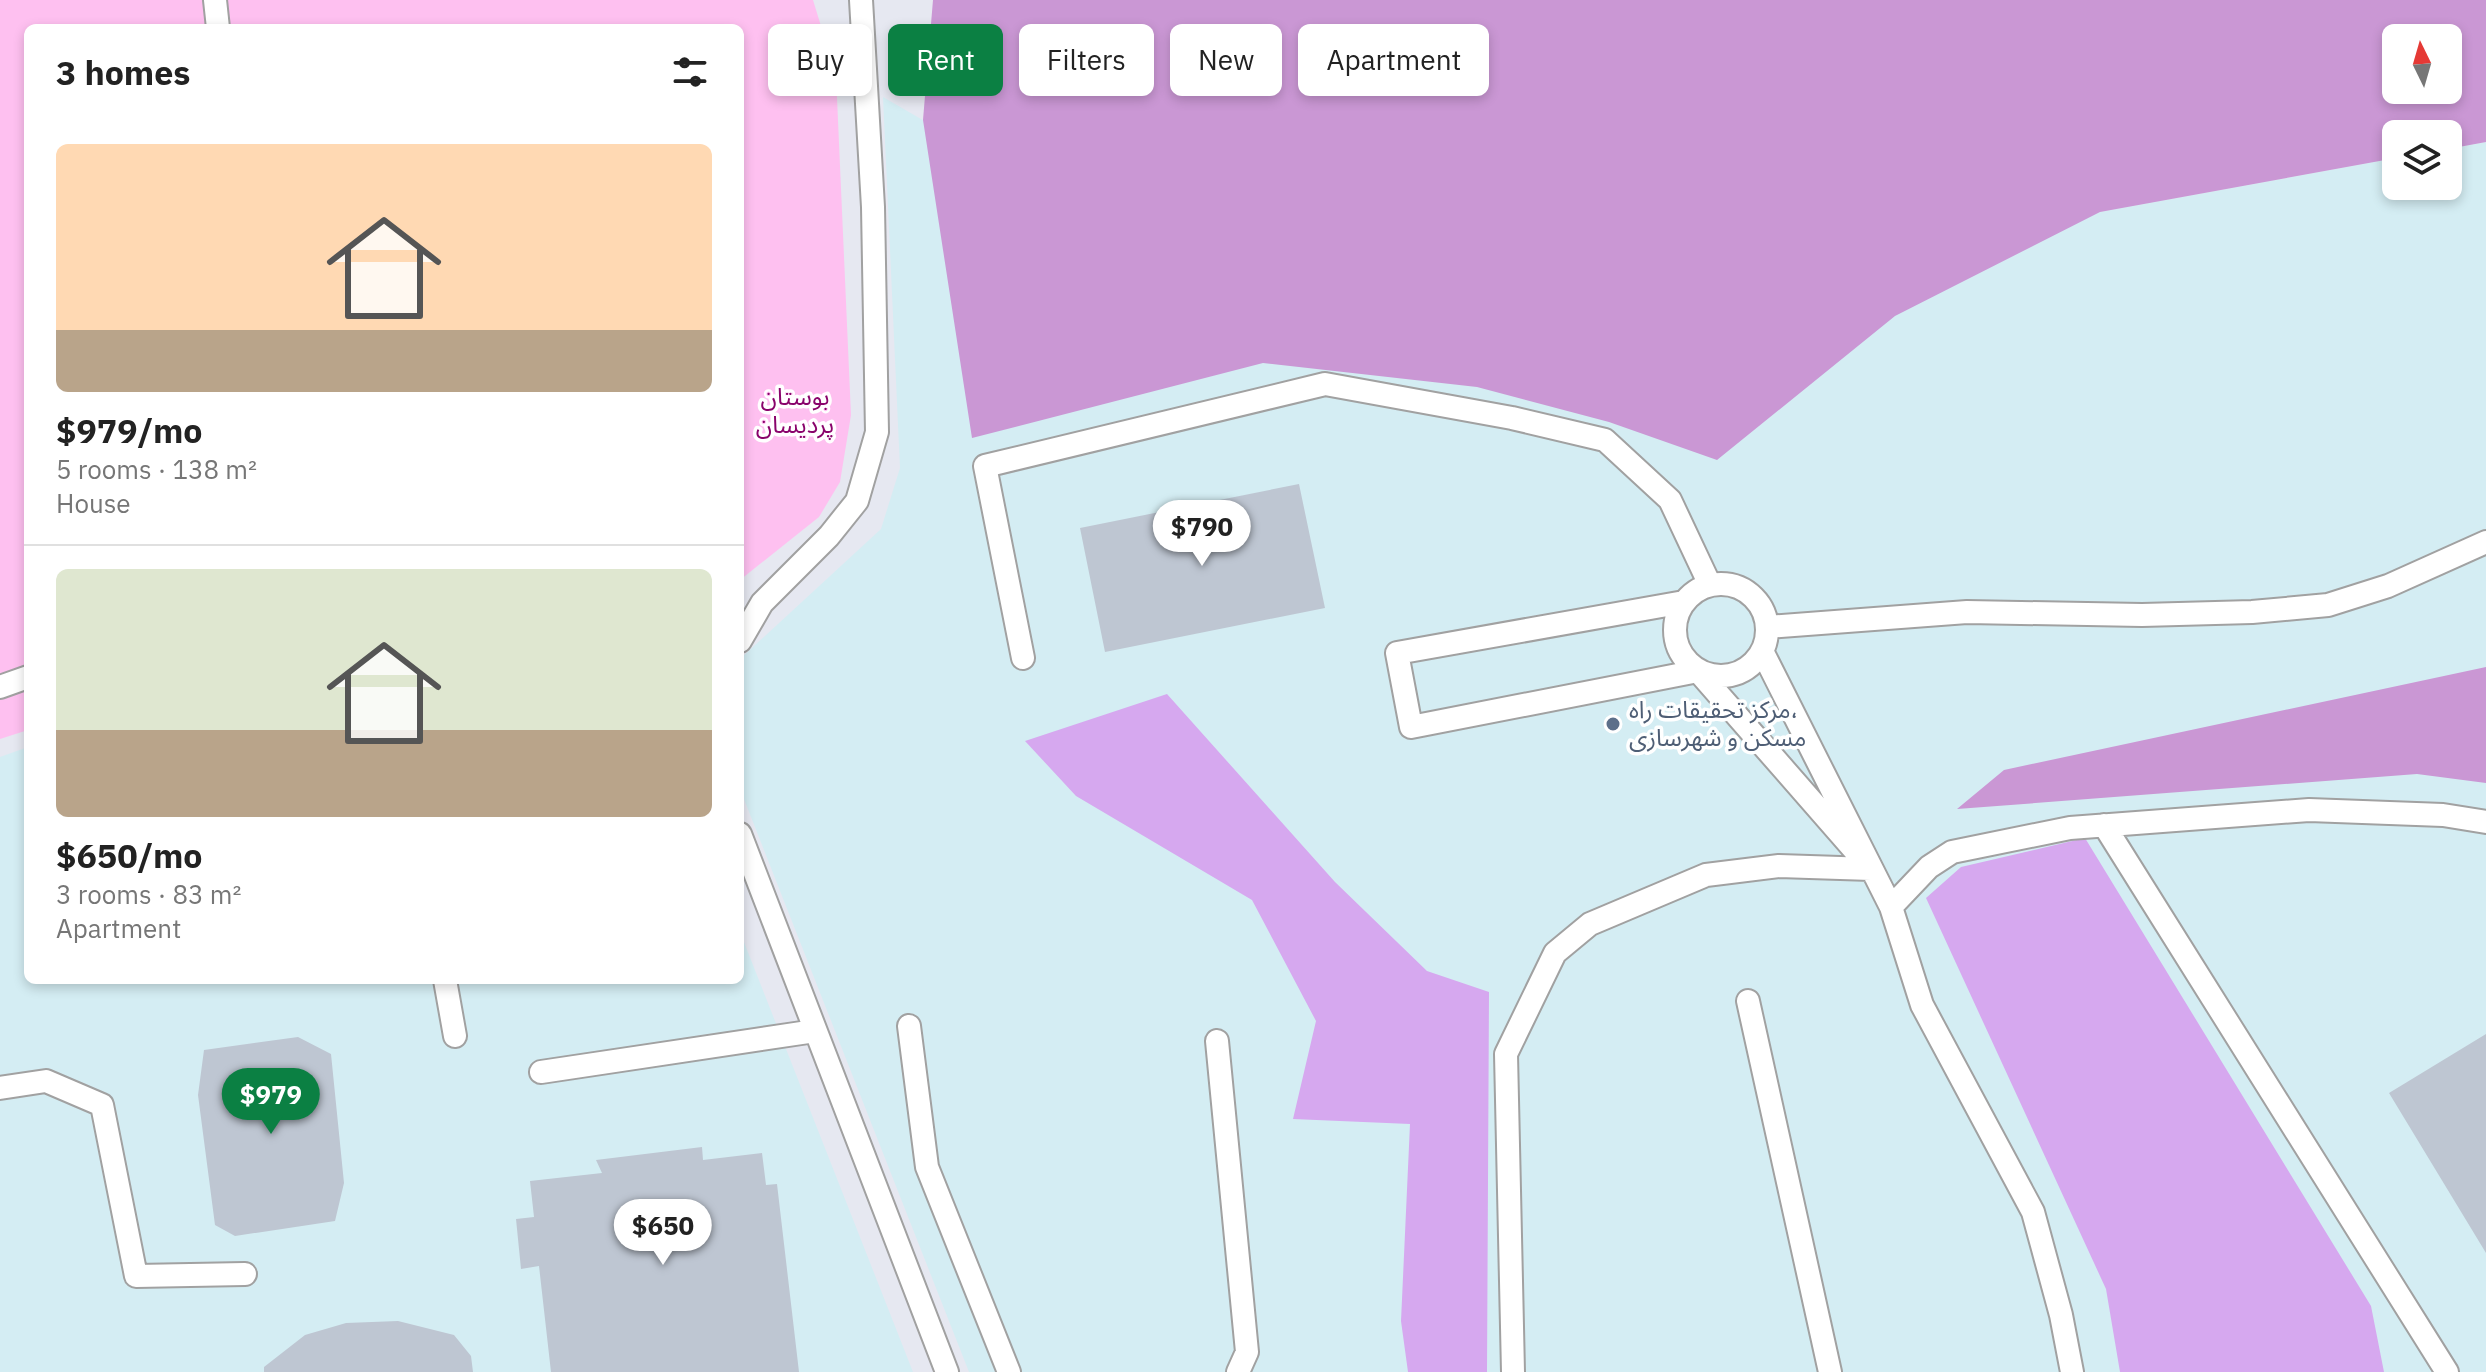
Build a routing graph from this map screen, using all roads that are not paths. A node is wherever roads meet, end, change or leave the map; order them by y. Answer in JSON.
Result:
{"nodes":[{"id":1,"x":215,"y":0,"type":"edge"},
{"id":2,"x":861,"y":0,"type":"edge"},
{"id":3,"x":218,"y":24,"type":"edge"},
{"id":4,"x":2486,"y":542,"type":"edge"},
{"id":5,"x":1710,"y":585,"type":"junction"},
{"id":6,"x":1684,"y":602,"type":"junction"},
{"id":7,"x":762,"y":603,"type":"junction"},
{"id":8,"x":744,"y":610,"type":"edge"},
{"id":9,"x":1767,"y":627,"type":"junction"},
{"id":10,"x":744,"y":634,"type":"edge"},
{"id":11,"x":1762,"y":651,"type":"junction"},
{"id":12,"x":1023,"y":658,"type":"dead end"},
{"id":13,"x":1698,"y":671,"type":"junction"},
{"id":14,"x":24,"y":678,"type":"edge"},
{"id":15,"x":0,"y":687,"type":"edge"},
{"id":16,"x":2486,"y":822,"type":"edge"},
{"id":17,"x":2104,"y":825,"type":"junction"},
{"id":18,"x":744,"y":845,"type":"edge"},
{"id":19,"x":1871,"y":869,"type":"junction"},
{"id":20,"x":1891,"y":907,"type":"junction"},
{"id":21,"x":446,"y":984,"type":"edge"},
{"id":22,"x":1748,"y":1001,"type":"dead end"},
{"id":23,"x":909,"y":1026,"type":"dead end"},
{"id":24,"x":815,"y":1031,"type":"junction"},
{"id":25,"x":455,"y":1036,"type":"dead end"},
{"id":26,"x":1217,"y":1041,"type":"dead end"},
{"id":27,"x":541,"y":1072,"type":"dead end"},
{"id":28,"x":0,"y":1088,"type":"edge"},
{"id":29,"x":245,"y":1274,"type":"dead end"},
{"id":30,"x":947,"y":1372,"type":"edge"},
{"id":31,"x":1009,"y":1372,"type":"edge"},
{"id":32,"x":1238,"y":1372,"type":"edge"},
{"id":33,"x":1513,"y":1372,"type":"edge"},
{"id":34,"x":1830,"y":1372,"type":"edge"},
{"id":35,"x":2072,"y":1372,"type":"edge"},
{"id":36,"x":2447,"y":1372,"type":"edge"}],
"edges":[{"from":1,"to":3,"type":"lane"},
{"from":2,"to":7,"type":"lane"},
{"from":4,"to":9,"type":"lane"},
{"from":5,"to":6,"type":"lane"},
{"from":5,"to":9,"type":"lane"},
{"from":5,"to":12,"type":"lane"},
{"from":6,"to":13,"type":"lane"},
{"from":6,"to":13,"type":"lane"},
{"from":7,"to":8,"type":"lane"},
{"from":7,"to":10,"type":"lane"},
{"from":9,"to":11,"type":"lane"},
{"from":11,"to":13,"type":"lane"},
{"from":11,"to":19,"type":"lane"},
{"from":13,"to":19,"type":"lane"},
{"from":14,"to":15,"type":"lane"},
{"from":16,"to":17,"type":"lane"},
{"from":17,"to":20,"type":"lane"},
{"from":17,"to":36,"type":"lane"},
{"from":18,"to":24,"type":"lane"},
{"from":19,"to":20,"type":"lane"},
{"from":19,"to":33,"type":"lane"},
{"from":20,"to":35,"type":"lane"},
{"from":21,"to":25,"type":"lane"},
{"from":22,"to":34,"type":"lane"},
{"from":23,"to":31,"type":"lane"},
{"from":24,"to":27,"type":"lane"},
{"from":24,"to":30,"type":"lane"},
{"from":26,"to":32,"type":"lane"},
{"from":28,"to":29,"type":"lane"}]}
